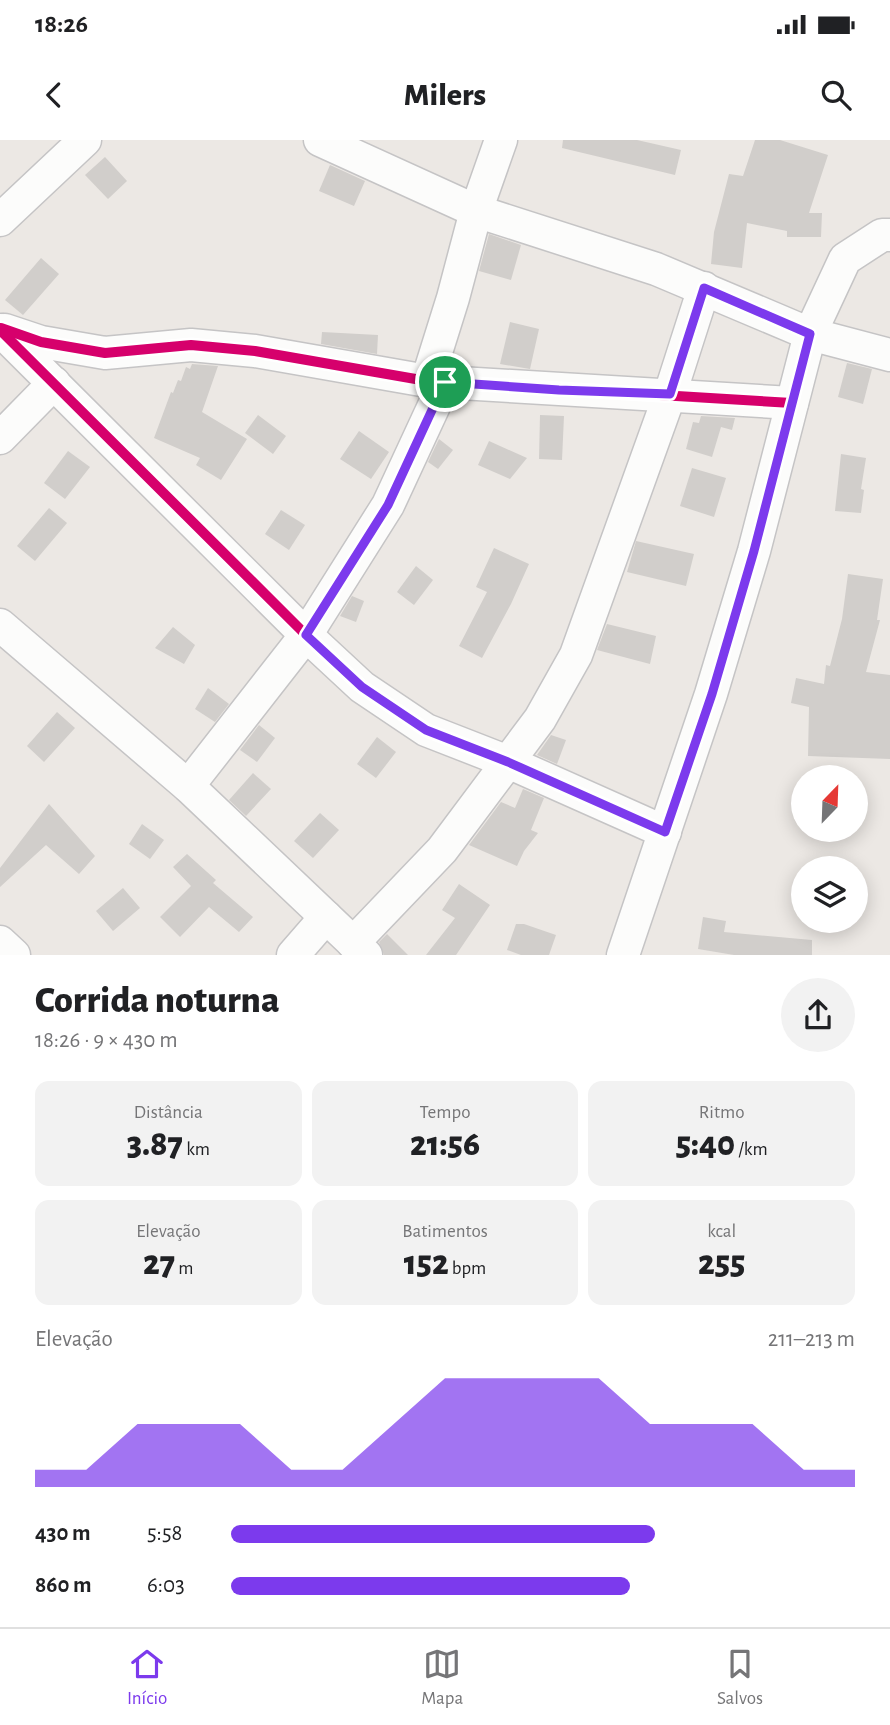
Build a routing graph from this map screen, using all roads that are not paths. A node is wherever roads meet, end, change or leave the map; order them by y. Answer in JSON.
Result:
{"nodes":[{"id":1,"x":85,"y":140,"type":"edge"},
{"id":2,"x":320,"y":140,"type":"edge"},
{"id":3,"x":501,"y":140,"type":"edge"},
{"id":4,"x":476,"y":211,"type":"junction"},
{"id":5,"x":0,"y":220,"type":"edge"},
{"id":6,"x":890,"y":234,"type":"edge"},
{"id":7,"x":704,"y":288,"type":"junction"},
{"id":8,"x":0,"y":329,"type":"edge"},
{"id":9,"x":810,"y":334,"type":"junction"},
{"id":10,"x":890,"y":355,"type":"edge"},
{"id":11,"x":436,"y":381,"type":"junction"},
{"id":12,"x":54,"y":383,"type":"junction"},
{"id":13,"x":670,"y":394,"type":"junction"},
{"id":14,"x":792,"y":403,"type":"junction"},
{"id":15,"x":0,"y":438,"type":"edge"},
{"id":16,"x":0,"y":625,"type":"edge"},
{"id":17,"x":306,"y":635,"type":"junction"},
{"id":18,"x":508,"y":762,"type":"junction"},
{"id":19,"x":188,"y":786,"type":"junction"},
{"id":20,"x":665,"y":832,"type":"junction"},
{"id":21,"x":326,"y":917,"type":"junction"},
{"id":22,"x":0,"y":942,"type":"edge"},
{"id":23,"x":360,"y":949,"type":"edge"},
{"id":24,"x":14,"y":955,"type":"edge"},
{"id":25,"x":293,"y":955,"type":"edge"},
{"id":26,"x":623,"y":955,"type":"edge"}],
"edges":[{"from":1,"to":5,"type":"street"},
{"from":2,"to":4,"type":"street"},
{"from":3,"to":4,"type":"street"},
{"from":4,"to":7,"type":"street"},
{"from":4,"to":11,"type":"street"},
{"from":6,"to":9,"type":"street"},
{"from":7,"to":9,"type":"street"},
{"from":7,"to":13,"type":"street"},
{"from":8,"to":11,"type":"street"},
{"from":8,"to":12,"type":"street"},
{"from":9,"to":10,"type":"street"},
{"from":9,"to":14,"type":"street"},
{"from":11,"to":13,"type":"street"},
{"from":11,"to":17,"type":"street"},
{"from":12,"to":15,"type":"street"},
{"from":12,"to":17,"type":"street"},
{"from":13,"to":14,"type":"street"},
{"from":13,"to":18,"type":"street"},
{"from":14,"to":20,"type":"street"},
{"from":16,"to":19,"type":"street"},
{"from":17,"to":18,"type":"street"},
{"from":17,"to":19,"type":"street"},
{"from":18,"to":20,"type":"street"},
{"from":18,"to":23,"type":"street"},
{"from":19,"to":21,"type":"street"},
{"from":20,"to":26,"type":"street"},
{"from":21,"to":23,"type":"street"},
{"from":21,"to":25,"type":"street"},
{"from":22,"to":24,"type":"street"}]}
